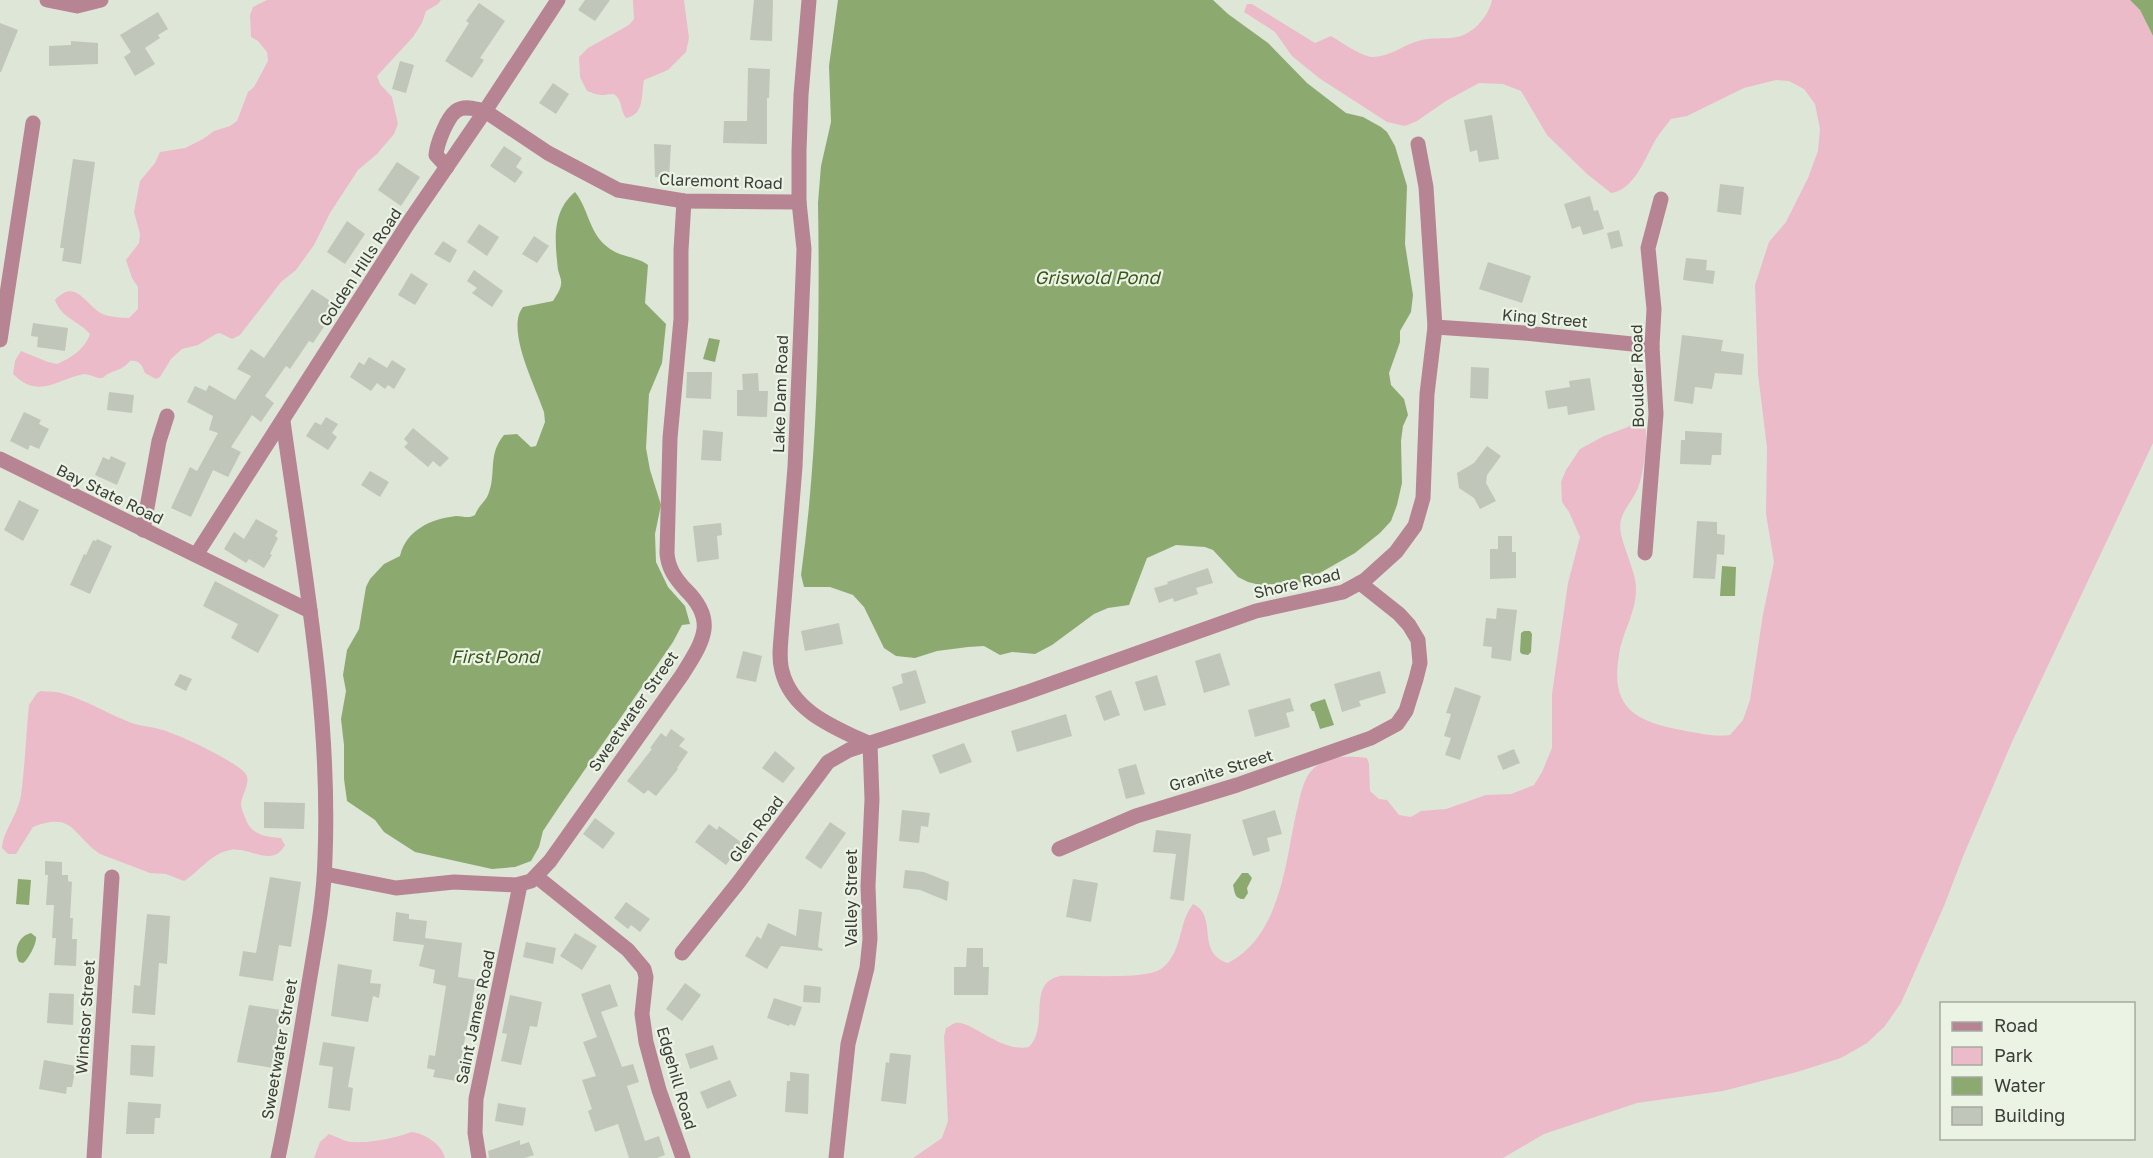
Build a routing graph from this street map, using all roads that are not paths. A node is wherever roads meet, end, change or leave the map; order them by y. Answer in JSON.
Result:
{"nodes":[{"id":1,"x":47,"y":0,"type":"edge"},
{"id":2,"x":101,"y":0,"type":"edge"},
{"id":3,"x":558,"y":0,"type":"edge"},
{"id":4,"x":809,"y":0,"type":"edge"},
{"id":5,"x":485,"y":111,"type":"junction"},
{"id":6,"x":33,"y":123,"type":"dead end"},
{"id":7,"x":1419,"y":144,"type":"dead end"},
{"id":8,"x":447,"y":167,"type":"junction"},
{"id":9,"x":1661,"y":200,"type":"dead end"},
{"id":10,"x":684,"y":201,"type":"junction"},
{"id":11,"x":799,"y":202,"type":"junction"},
{"id":12,"x":1435,"y":327,"type":"junction"},
{"id":13,"x":0,"y":340,"type":"edge"},
{"id":14,"x":1652,"y":345,"type":"junction"},
{"id":15,"x":167,"y":416,"type":"dead end"},
{"id":16,"x":283,"y":421,"type":"junction"},
{"id":17,"x":0,"y":459,"type":"edge"},
{"id":18,"x":143,"y":530,"type":"junction"},
{"id":19,"x":1645,"y":554,"type":"dead end"},
{"id":20,"x":200,"y":558,"type":"junction"},
{"id":21,"x":1360,"y":583,"type":"junction"},
{"id":22,"x":310,"y":612,"type":"junction"},
{"id":23,"x":870,"y":744,"type":"junction"},
{"id":24,"x":1059,"y":849,"type":"dead end"},
{"id":25,"x":324,"y":874,"type":"junction"},
{"id":26,"x":112,"y":877,"type":"dead end"},
{"id":27,"x":537,"y":877,"type":"junction"},
{"id":28,"x":520,"y":885,"type":"junction"},
{"id":29,"x":682,"y":953,"type":"dead end"},
{"id":30,"x":94,"y":1158,"type":"edge"},
{"id":31,"x":278,"y":1158,"type":"edge"},
{"id":32,"x":479,"y":1158,"type":"edge"},
{"id":33,"x":683,"y":1158,"type":"edge"},
{"id":34,"x":836,"y":1158,"type":"edge"}],
"edges":[{"from":1,"to":2,"type":"street"},
{"from":3,"to":5,"type":"street","name":"Golden Hills Road"},
{"from":4,"to":11,"type":"street","name":"Lake Dam Road"},
{"from":5,"to":8,"type":"street","name":"Golden Hills Road"},
{"from":5,"to":8,"type":"street"},
{"from":5,"to":10,"type":"street","name":"Claremont Road"},
{"from":6,"to":13,"type":"street"},
{"from":7,"to":12,"type":"street","name":"Shore Road"},
{"from":8,"to":16,"type":"street","name":"Golden Hills Road"},
{"from":9,"to":14,"type":"street","name":"Boulder Road"},
{"from":10,"to":11,"type":"street","name":"Claremont Road"},
{"from":10,"to":27,"type":"street","name":"Sweetwater Street"},
{"from":11,"to":23,"type":"street","name":"Lake Dam Road"},
{"from":12,"to":14,"type":"street","name":"King Street"},
{"from":12,"to":21,"type":"street","name":"Shore Road"},
{"from":14,"to":19,"type":"street","name":"Boulder Road"},
{"from":15,"to":18,"type":"street"},
{"from":16,"to":20,"type":"street","name":"Golden Hills Road"},
{"from":16,"to":22,"type":"street","name":"Sweetwater Street"},
{"from":17,"to":18,"type":"street","name":"Bay State Road"},
{"from":18,"to":20,"type":"street","name":"Bay State Road"},
{"from":20,"to":22,"type":"street","name":"Bay State Road"},
{"from":21,"to":23,"type":"street","name":"Shore Road"},
{"from":21,"to":24,"type":"street","name":"Granite Street"},
{"from":22,"to":25,"type":"street","name":"Sweetwater Street"},
{"from":23,"to":29,"type":"street","name":"Glen Road"},
{"from":23,"to":34,"type":"street","name":"Valley Street"},
{"from":25,"to":28,"type":"street","name":"Sweetwater Street"},
{"from":25,"to":31,"type":"street","name":"Sweetwater Street"},
{"from":26,"to":30,"type":"street","name":"Windsor Street"},
{"from":27,"to":28,"type":"street","name":"Sweetwater Street"},
{"from":27,"to":33,"type":"street","name":"Edgehill Road"},
{"from":28,"to":32,"type":"street","name":"Saint James Road"}]}
